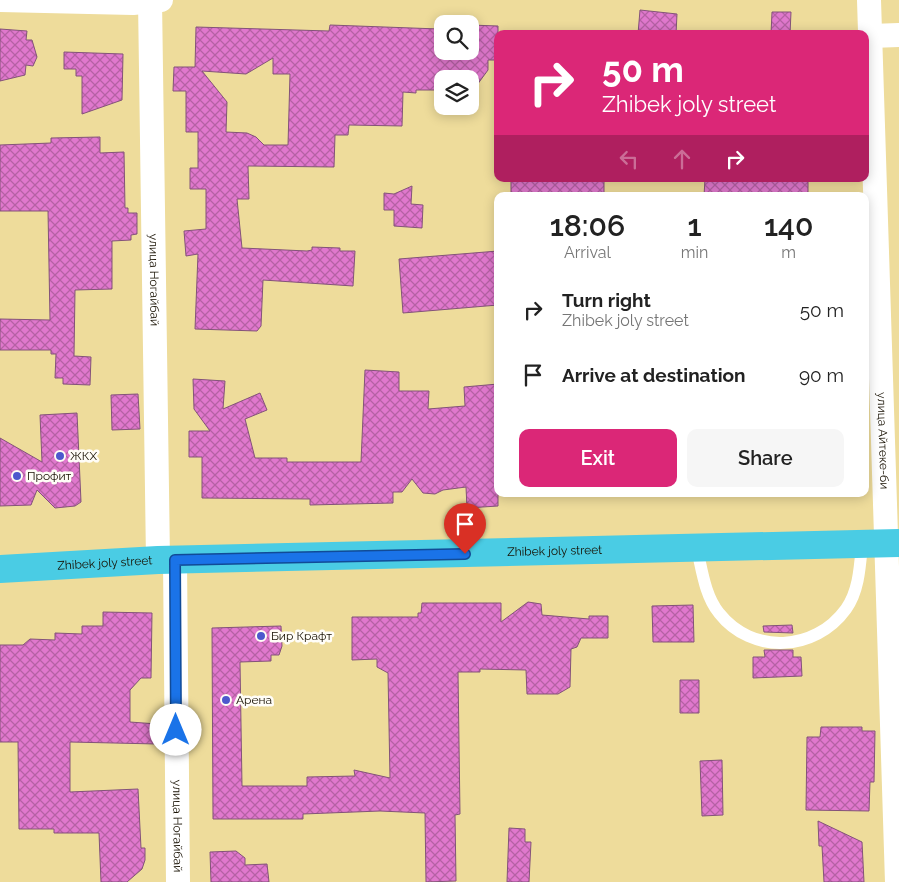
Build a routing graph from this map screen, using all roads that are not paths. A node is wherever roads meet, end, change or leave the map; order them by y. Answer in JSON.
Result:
{"nodes":[{"id":1,"x":0,"y":0,"type":"edge"},
{"id":2,"x":150,"y":0,"type":"edge"},
{"id":3,"x":161,"y":0,"type":"edge"},
{"id":4,"x":869,"y":0,"type":"edge"},
{"id":5,"x":899,"y":35,"type":"edge"},
{"id":6,"x":871,"y":36,"type":"junction"},
{"id":7,"x":883,"y":543,"type":"edge"},
{"id":8,"x":697,"y":549,"type":"junction"},
{"id":9,"x":166,"y":560,"type":"junction"},
{"id":10,"x":0,"y":569,"type":"edge"},
{"id":11,"x":178,"y":882,"type":"edge"},
{"id":12,"x":897,"y":882,"type":"edge"}],
"edges":[{"from":1,"to":2,"type":"street"},
{"from":2,"to":3,"type":"street"},
{"from":2,"to":9,"type":"street","name":"улица Ногайбай"},
{"from":4,"to":6,"type":"street","name":"улица Айтеке-би"},
{"from":5,"to":6,"type":"street"},
{"from":6,"to":7,"type":"street","name":"улица Айтеке-би"},
{"from":7,"to":8,"type":"highway","name":"Zhibek joly street"},
{"from":7,"to":8,"type":"lane"},
{"from":7,"to":12,"type":"street","name":"улица Айтеке-би"},
{"from":8,"to":9,"type":"highway","name":"Zhibek joly street"},
{"from":9,"to":10,"type":"highway","name":"Zhibek joly street"},
{"from":9,"to":11,"type":"street","name":"улица Ногайбай"}]}
